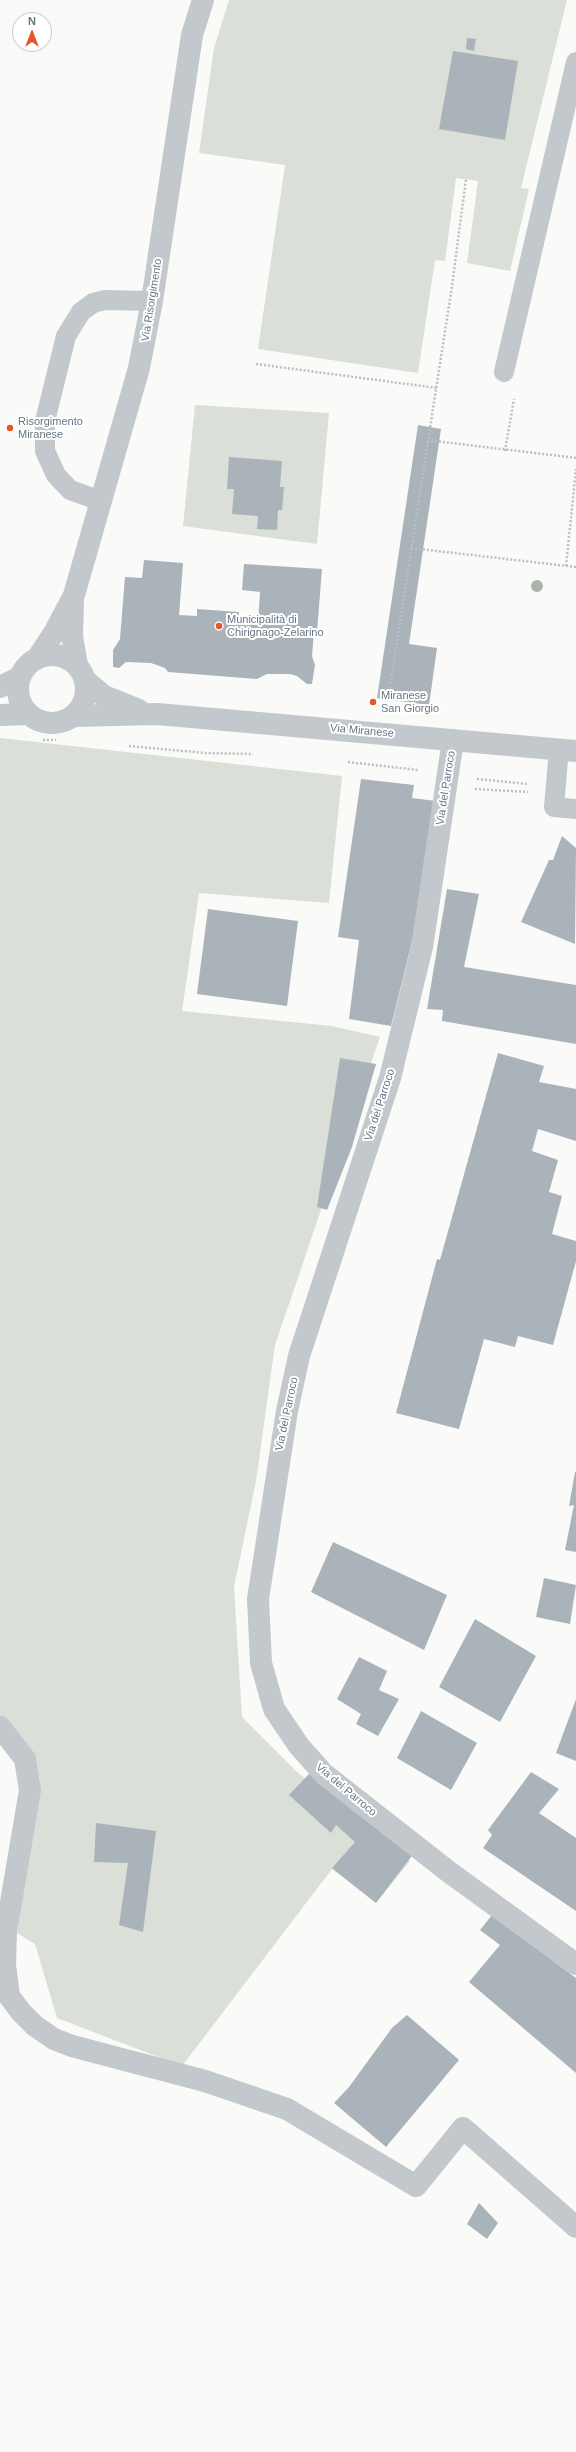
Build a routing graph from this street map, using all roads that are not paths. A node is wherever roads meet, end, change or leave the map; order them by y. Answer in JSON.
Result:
{"nodes":[{"id":1,"x":202,"y":0,"type":"edge"},
{"id":2,"x":576,"y":62,"type":"edge"},
{"id":3,"x":152,"y":301,"type":"junction"},
{"id":4,"x":504,"y":372,"type":"dead end"},
{"id":5,"x":101,"y":501,"type":"junction"},
{"id":6,"x":74,"y":595,"type":"junction"},
{"id":7,"x":38,"y":657,"type":"junction"},
{"id":8,"x":81,"y":673,"type":"junction"},
{"id":9,"x":20,"y":677,"type":"junction"},
{"id":10,"x":0,"y":688,"type":"edge"},
{"id":11,"x":148,"y":713,"type":"junction"},
{"id":12,"x":29,"y":714,"type":"junction"},
{"id":13,"x":0,"y":715,"type":"edge"},
{"id":14,"x":74,"y":716,"type":"junction"},
{"id":15,"x":453,"y":740,"type":"junction"},
{"id":16,"x":568,"y":750,"type":"edge"},
{"id":17,"x":576,"y":809,"type":"edge"},
{"id":18,"x":0,"y":1727,"type":"edge"},
{"id":19,"x":576,"y":1964,"type":"edge"},
{"id":20,"x":576,"y":2227,"type":"edge"}],
"edges":[{"from":1,"to":3,"type":"street","name":"Via Risorgimento"},
{"from":2,"to":4,"type":"lane"},
{"from":3,"to":5,"type":"street","name":"Via Risorgimento"},
{"from":3,"to":5,"type":"lane"},
{"from":5,"to":6,"type":"street","name":"Via Risorgimento"},
{"from":6,"to":7,"type":"street","name":"Via Risorgimento"},
{"from":6,"to":8,"type":"street","name":"Via Risorgimento"},
{"from":7,"to":8,"type":"street","name":"Via Miranese"},
{"from":7,"to":9,"type":"street"},
{"from":8,"to":11,"type":"street","name":"Via Miranese"},
{"from":8,"to":14,"type":"street"},
{"from":9,"to":10,"type":"street"},
{"from":9,"to":12,"type":"street"},
{"from":11,"to":14,"type":"street","name":"Via Miranese"},
{"from":11,"to":15,"type":"street","name":"Via Miranese"},
{"from":12,"to":13,"type":"street","name":"Via Miranese"},
{"from":12,"to":14,"type":"street","name":"Via Miranese"},
{"from":15,"to":16,"type":"street","name":"Via Miranese"},
{"from":15,"to":19,"type":"street","name":"Via del Parroco"},
{"from":16,"to":17,"type":"lane"},
{"from":18,"to":20,"type":"street"}]}
